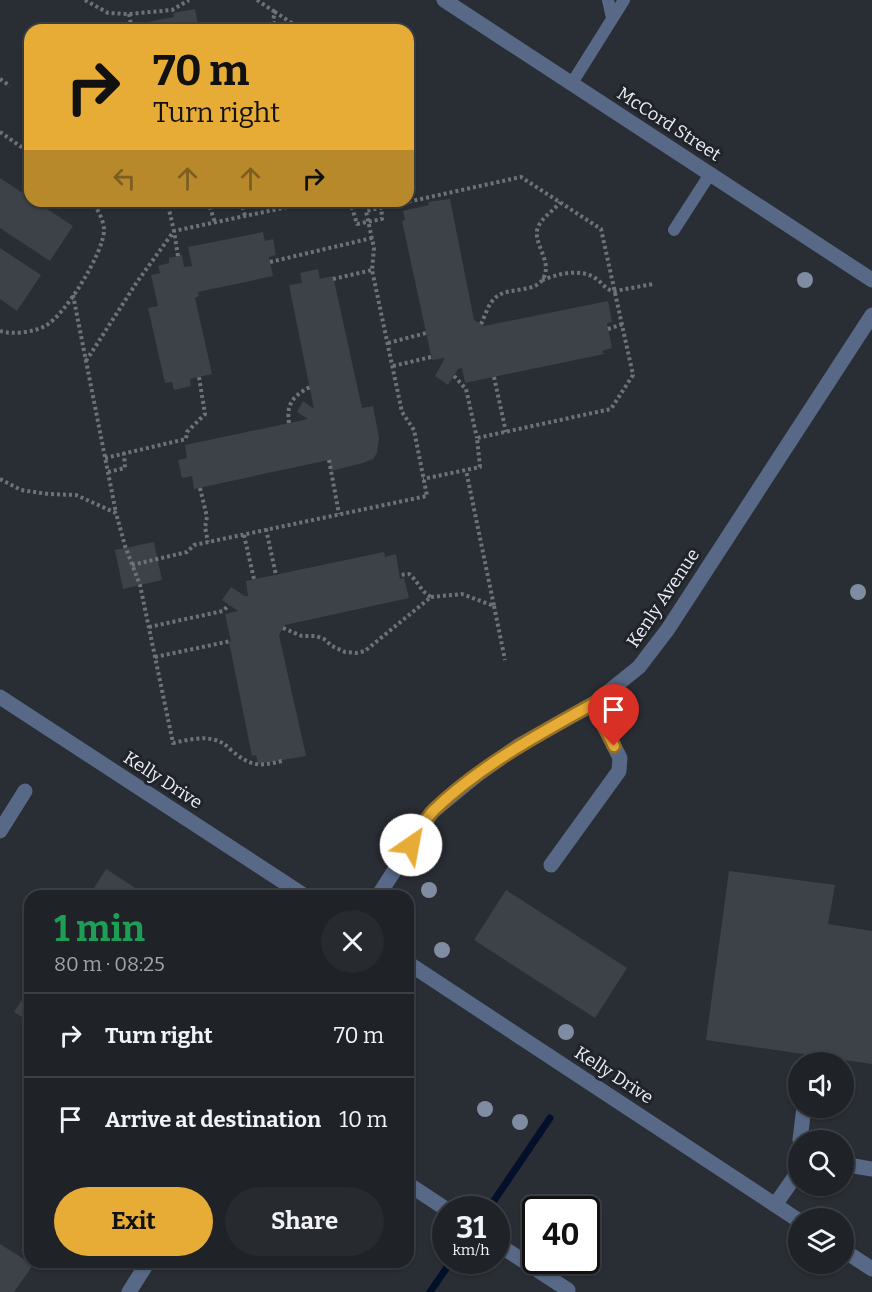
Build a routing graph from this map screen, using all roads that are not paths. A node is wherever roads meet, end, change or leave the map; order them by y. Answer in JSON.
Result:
{"nodes":[{"id":1,"x":444,"y":0,"type":"edge"},
{"id":2,"x":608,"y":0,"type":"edge"},
{"id":3,"x":624,"y":0,"type":"edge"},
{"id":4,"x":612,"y":18,"type":"junction"},
{"id":5,"x":572,"y":83,"type":"junction"},
{"id":6,"x":710,"y":174,"type":"junction"},
{"id":7,"x":674,"y":230,"type":"dead end"},
{"id":8,"x":872,"y":280,"type":"edge"},
{"id":9,"x":872,"y":315,"type":"edge"},
{"id":10,"x":0,"y":697,"type":"edge"},
{"id":11,"x":593,"y":704,"type":"junction"},
{"id":12,"x":25,"y":791,"type":"dead end"},
{"id":13,"x":0,"y":831,"type":"edge"},
{"id":14,"x":551,"y":865,"type":"dead end"},
{"id":15,"x":295,"y":890,"type":"edge"},
{"id":16,"x":382,"y":890,"type":"edge"},
{"id":17,"x":414,"y":967,"type":"edge"},
{"id":18,"x":854,"y":1166,"type":"edge"},
{"id":19,"x":872,"y":1169,"type":"edge"},
{"id":20,"x":788,"y":1187,"type":"edge"},
{"id":21,"x":414,"y":1188,"type":"edge"},
{"id":22,"x":432,"y":1200,"type":"edge"},
{"id":23,"x":776,"y":1205,"type":"junction"},
{"id":24,"x":788,"y":1213,"type":"edge"},
{"id":25,"x":510,"y":1252,"type":"edge"},
{"id":26,"x":854,"y":1257,"type":"edge"},
{"id":27,"x":144,"y":1268,"type":"edge"},
{"id":28,"x":870,"y":1268,"type":"edge"},
{"id":29,"x":568,"y":1290,"type":"dead end"},
{"id":30,"x":129,"y":1292,"type":"edge"}],
"edges":[{"from":1,"to":5,"type":"street","name":"McCord Street"},
{"from":2,"to":4,"type":"lane"},
{"from":3,"to":4,"type":"lane"},
{"from":4,"to":5,"type":"lane"},
{"from":5,"to":6,"type":"street","name":"McCord Street"},
{"from":6,"to":7,"type":"lane"},
{"from":6,"to":8,"type":"street","name":"McCord Street"},
{"from":9,"to":11,"type":"street","name":"Kenly Avenue"},
{"from":10,"to":15,"type":"street","name":"Kelly Drive"},
{"from":11,"to":14,"type":"street"},
{"from":11,"to":16,"type":"street","name":"Kenly Avenue"},
{"from":12,"to":13,"type":"street"},
{"from":17,"to":23,"type":"street","name":"Kelly Drive"},
{"from":18,"to":19,"type":"street"},
{"from":20,"to":23,"type":"street"},
{"from":21,"to":22,"type":"street"},
{"from":23,"to":24,"type":"street","name":"Kelly Drive"},
{"from":25,"to":29,"type":"street"},
{"from":26,"to":28,"type":"street"},
{"from":27,"to":30,"type":"street"}]}
